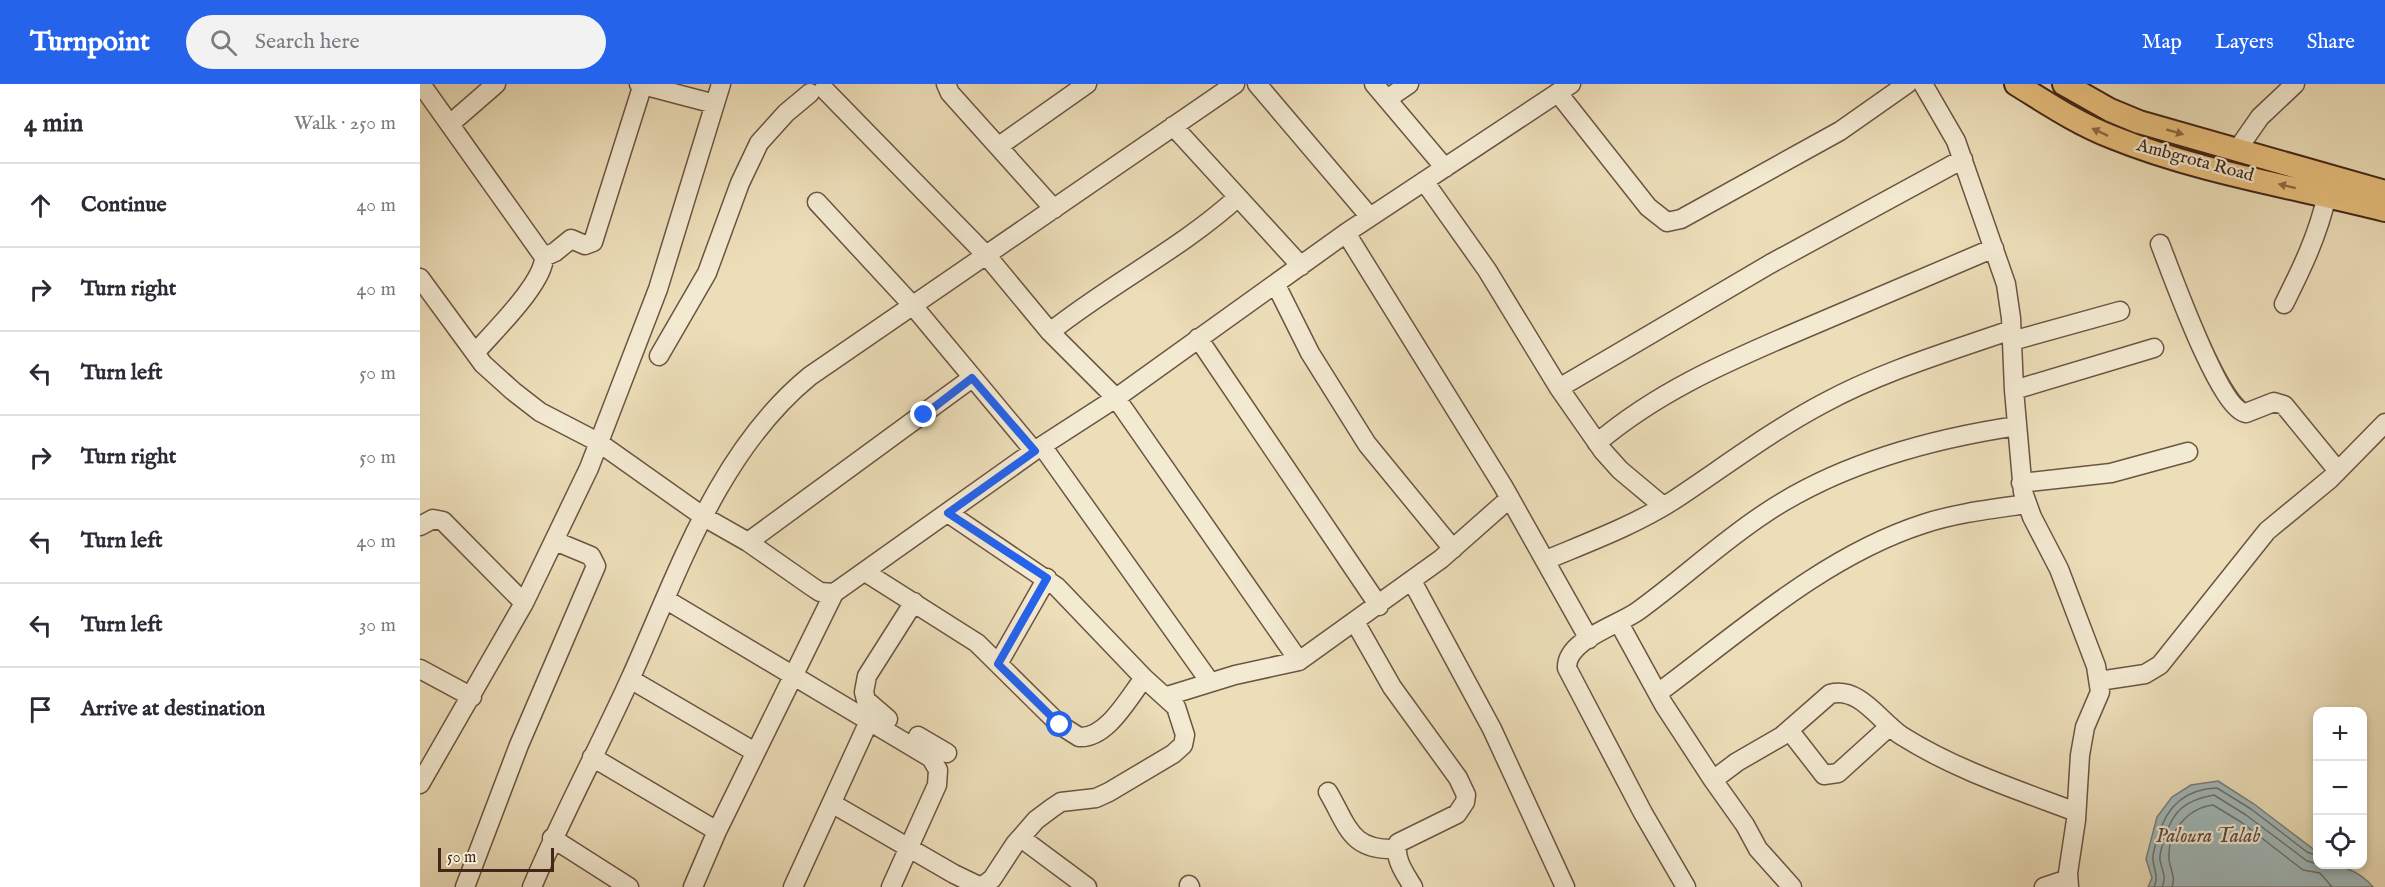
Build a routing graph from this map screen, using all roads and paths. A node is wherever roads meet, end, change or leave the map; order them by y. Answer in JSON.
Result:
{"nodes":[{"id":1,"x":421,"y":84,"type":"edge"},
{"id":2,"x":496,"y":84,"type":"edge"},
{"id":3,"x":642,"y":84,"type":"edge"},
{"id":4,"x":721,"y":84,"type":"edge"},
{"id":5,"x":946,"y":84,"type":"edge"},
{"id":6,"x":1088,"y":84,"type":"edge"},
{"id":7,"x":1235,"y":84,"type":"edge"},
{"id":8,"x":1257,"y":84,"type":"edge"},
{"id":9,"x":1374,"y":84,"type":"edge"},
{"id":10,"x":1409,"y":84,"type":"edge"},
{"id":11,"x":1907,"y":84,"type":"edge"},
{"id":12,"x":1923,"y":84,"type":"edge"},
{"id":13,"x":2016,"y":84,"type":"edge"},
{"id":14,"x":2064,"y":84,"type":"edge"},
{"id":15,"x":2283,"y":87,"type":"edge"},
{"id":16,"x":815,"y":88,"type":"edge"},
{"id":17,"x":1565,"y":88,"type":"edge"},
{"id":18,"x":1387,"y":99,"type":"junction"},
{"id":19,"x":715,"y":104,"type":"junction"},
{"id":20,"x":450,"y":124,"type":"junction"},
{"id":21,"x":1173,"y":126,"type":"junction"},
{"id":22,"x":999,"y":146,"type":"junction"},
{"id":23,"x":2237,"y":150,"type":"junction"},
{"id":24,"x":1963,"y":159,"type":"junction"},
{"id":25,"x":1445,"y":168,"type":"junction"},
{"id":26,"x":1424,"y":181,"type":"junction"},
{"id":27,"x":2385,"y":192,"type":"edge"},
{"id":28,"x":2327,"y":195,"type":"junction"},
{"id":29,"x":1238,"y":197,"type":"junction"},
{"id":30,"x":817,"y":202,"type":"dead end"},
{"id":31,"x":1054,"y":209,"type":"junction"},
{"id":32,"x":2385,"y":210,"type":"edge"},
{"id":33,"x":1370,"y":216,"type":"junction"},
{"id":34,"x":1346,"y":233,"type":"junction"},
{"id":35,"x":2160,"y":244,"type":"dead end"},
{"id":36,"x":1994,"y":248,"type":"junction"},
{"id":37,"x":987,"y":256,"type":"junction"},
{"id":38,"x":544,"y":257,"type":"junction"},
{"id":39,"x":1301,"y":266,"type":"junction"},
{"id":40,"x":1276,"y":285,"type":"junction"},
{"id":41,"x":423,"y":289,"type":"edge"},
{"id":42,"x":2284,"y":304,"type":"dead end"},
{"id":43,"x":914,"y":307,"type":"junction"},
{"id":44,"x":2120,"y":311,"type":"dead end"},
{"id":45,"x":1050,"y":332,"type":"junction"},
{"id":46,"x":2011,"y":335,"type":"junction"},
{"id":47,"x":1198,"y":338,"type":"junction"},
{"id":48,"x":2154,"y":348,"type":"dead end"},
{"id":49,"x":475,"y":353,"type":"junction"},
{"id":50,"x":659,"y":356,"type":"dead end"},
{"id":51,"x":972,"y":378,"type":"junction"},
{"id":52,"x":1559,"y":388,"type":"junction"},
{"id":53,"x":2014,"y":390,"type":"junction"},
{"id":54,"x":1116,"y":398,"type":"junction"},
{"id":55,"x":2385,"y":423,"type":"edge"},
{"id":56,"x":2017,"y":426,"type":"junction"},
{"id":57,"x":598,"y":442,"type":"junction"},
{"id":58,"x":1597,"y":443,"type":"junction"},
{"id":59,"x":1038,"y":449,"type":"junction"},
{"id":60,"x":2188,"y":452,"type":"dead end"},
{"id":61,"x":2338,"y":471,"type":"junction"},
{"id":62,"x":2021,"y":483,"type":"junction"},
{"id":63,"x":1510,"y":498,"type":"junction"},
{"id":64,"x":2027,"y":504,"type":"junction"},
{"id":65,"x":1663,"y":506,"type":"junction"},
{"id":66,"x":948,"y":513,"type":"junction"},
{"id":67,"x":704,"y":517,"type":"junction"},
{"id":68,"x":420,"y":526,"type":"edge"},
{"id":69,"x":555,"y":541,"type":"junction"},
{"id":70,"x":748,"y":542,"type":"junction"},
{"id":71,"x":1453,"y":549,"type":"junction"},
{"id":72,"x":1546,"y":560,"type":"junction"},
{"id":73,"x":865,"y":572,"type":"junction"},
{"id":74,"x":1047,"y":578,"type":"junction"},
{"id":75,"x":1412,"y":581,"type":"junction"},
{"id":76,"x":834,"y":593,"type":"junction"},
{"id":77,"x":665,"y":599,"type":"junction"},
{"id":78,"x":914,"y":602,"type":"junction"},
{"id":79,"x":524,"y":603,"type":"junction"},
{"id":80,"x":1379,"y":606,"type":"junction"},
{"id":81,"x":1355,"y":622,"type":"junction"},
{"id":82,"x":1619,"y":623,"type":"junction"},
{"id":83,"x":1589,"y":639,"type":"junction"},
{"id":84,"x":1299,"y":661,"type":"junction"},
{"id":85,"x":998,"y":664,"type":"junction"},
{"id":86,"x":420,"y":669,"type":"edge"},
{"id":87,"x":792,"y":676,"type":"junction"},
{"id":88,"x":1144,"y":678,"type":"junction"},
{"id":89,"x":630,"y":679,"type":"junction"},
{"id":90,"x":2099,"y":681,"type":"junction"},
{"id":91,"x":1210,"y":682,"type":"junction"},
{"id":92,"x":1658,"y":693,"type":"junction"},
{"id":93,"x":1167,"y":696,"type":"junction"},
{"id":94,"x":472,"y":697,"type":"junction"},
{"id":95,"x":870,"y":719,"type":"junction"},
{"id":96,"x":1890,"y":726,"type":"junction"},
{"id":97,"x":1789,"y":730,"type":"junction"},
{"id":98,"x":755,"y":752,"type":"junction"},
{"id":99,"x":947,"y":753,"type":"dead end"},
{"id":100,"x":592,"y":757,"type":"junction"},
{"id":101,"x":1713,"y":780,"type":"junction"},
{"id":102,"x":420,"y":784,"type":"edge"},
{"id":103,"x":1328,"y":792,"type":"dead end"},
{"id":104,"x":833,"y":804,"type":"junction"},
{"id":105,"x":2076,"y":812,"type":"junction"},
{"id":106,"x":717,"y":831,"type":"junction"},
{"id":107,"x":552,"y":838,"type":"junction"},
{"id":108,"x":1021,"y":838,"type":"junction"},
{"id":109,"x":910,"y":846,"type":"junction"},
{"id":110,"x":1396,"y":849,"type":"junction"},
{"id":111,"x":2068,"y":883,"type":"edge"},
{"id":112,"x":465,"y":887,"type":"edge"},
{"id":113,"x":531,"y":887,"type":"edge"},
{"id":114,"x":629,"y":887,"type":"edge"},
{"id":115,"x":693,"y":887,"type":"edge"},
{"id":116,"x":793,"y":887,"type":"edge"},
{"id":117,"x":891,"y":887,"type":"edge"},
{"id":118,"x":1087,"y":887,"type":"edge"},
{"id":119,"x":1413,"y":887,"type":"edge"},
{"id":120,"x":1565,"y":887,"type":"edge"},
{"id":121,"x":1686,"y":887,"type":"edge"},
{"id":122,"x":1792,"y":887,"type":"edge"},
{"id":123,"x":2044,"y":887,"type":"edge"}],
"edges":[{"from":1,"to":20,"type":"street"},
{"from":2,"to":20,"type":"street"},
{"from":3,"to":19,"type":"street"},
{"from":3,"to":38,"type":"street"},
{"from":4,"to":19,"type":"street"},
{"from":5,"to":22,"type":"street"},
{"from":6,"to":22,"type":"street"},
{"from":7,"to":21,"type":"street"},
{"from":8,"to":33,"type":"street"},
{"from":9,"to":18,"type":"street"},
{"from":10,"to":18,"type":"street"},
{"from":11,"to":17,"type":"street"},
{"from":12,"to":24,"type":"street"},
{"from":28,"to":13,"type":"main road","name":"Ambgrota Road","one_way":true},
{"from":14,"to":23,"type":"main road","one_way":true},
{"from":15,"to":23,"type":"street"},
{"from":16,"to":37,"type":"street"},
{"from":16,"to":50,"type":"street"},
{"from":17,"to":25,"type":"street"},
{"from":18,"to":25,"type":"street"},
{"from":19,"to":57,"type":"street"},
{"from":20,"to":38,"type":"street"},
{"from":21,"to":29,"type":"street"},
{"from":21,"to":31,"type":"street"},
{"from":22,"to":31,"type":"street"},
{"from":23,"to":27,"type":"main road"},
{"from":24,"to":36,"type":"street"},
{"from":24,"to":52,"type":"street"},
{"from":25,"to":26,"type":"street"},
{"from":26,"to":33,"type":"street"},
{"from":26,"to":52,"type":"street"},
{"from":28,"to":32,"type":"main road","name":"Ambgrota Road"},
{"from":28,"to":42,"type":"street"},
{"from":29,"to":39,"type":"street"},
{"from":29,"to":45,"type":"street"},
{"from":30,"to":43,"type":"street"},
{"from":31,"to":37,"type":"street"},
{"from":33,"to":34,"type":"street"},
{"from":34,"to":39,"type":"street"},
{"from":34,"to":63,"type":"street"},
{"from":35,"to":61,"type":"street"},
{"from":36,"to":46,"type":"street"},
{"from":36,"to":58,"type":"street"},
{"from":37,"to":43,"type":"street"},
{"from":37,"to":45,"type":"street"},
{"from":38,"to":49,"type":"street"},
{"from":39,"to":40,"type":"street"},
{"from":40,"to":47,"type":"street"},
{"from":40,"to":71,"type":"street"},
{"from":41,"to":49,"type":"street"},
{"from":43,"to":51,"type":"street"},
{"from":43,"to":67,"type":"street"},
{"from":44,"to":46,"type":"street"},
{"from":45,"to":54,"type":"street"},
{"from":46,"to":53,"type":"street"},
{"from":46,"to":65,"type":"street"},
{"from":47,"to":54,"type":"street"},
{"from":47,"to":80,"type":"street"},
{"from":48,"to":53,"type":"street"},
{"from":49,"to":57,"type":"street"},
{"from":51,"to":59,"type":"street"},
{"from":51,"to":70,"type":"street"},
{"from":52,"to":58,"type":"street"},
{"from":53,"to":56,"type":"street"},
{"from":54,"to":59,"type":"street"},
{"from":54,"to":84,"type":"street"},
{"from":55,"to":61,"type":"street"},
{"from":56,"to":62,"type":"street"},
{"from":56,"to":82,"type":"street"},
{"from":57,"to":67,"type":"street"},
{"from":57,"to":69,"type":"street"},
{"from":58,"to":65,"type":"street"},
{"from":59,"to":66,"type":"street"},
{"from":59,"to":91,"type":"street"},
{"from":60,"to":62,"type":"street"},
{"from":61,"to":90,"type":"street"},
{"from":62,"to":64,"type":"street"},
{"from":63,"to":71,"type":"street"},
{"from":63,"to":72,"type":"street"},
{"from":64,"to":90,"type":"street"},
{"from":64,"to":92,"type":"street"},
{"from":65,"to":72,"type":"street"},
{"from":66,"to":73,"type":"street"},
{"from":66,"to":74,"type":"street"},
{"from":67,"to":70,"type":"street"},
{"from":67,"to":77,"type":"street"},
{"from":68,"to":79,"type":"street"},
{"from":69,"to":79,"type":"street"},
{"from":69,"to":112,"type":"street"},
{"from":70,"to":76,"type":"street"},
{"from":71,"to":75,"type":"street"},
{"from":72,"to":83,"type":"street"},
{"from":73,"to":76,"type":"street"},
{"from":73,"to":78,"type":"street"},
{"from":74,"to":85,"type":"street"},
{"from":74,"to":88,"type":"street"},
{"from":75,"to":80,"type":"street"},
{"from":75,"to":120,"type":"street"},
{"from":76,"to":87,"type":"street"},
{"from":77,"to":87,"type":"street"},
{"from":77,"to":89,"type":"street"},
{"from":78,"to":85,"type":"street"},
{"from":78,"to":99,"type":"street"},
{"from":79,"to":94,"type":"street"},
{"from":80,"to":81,"type":"street"},
{"from":81,"to":84,"type":"street"},
{"from":81,"to":110,"type":"street"},
{"from":82,"to":83,"type":"street"},
{"from":82,"to":92,"type":"street"},
{"from":83,"to":121,"type":"street"},
{"from":84,"to":91,"type":"street"},
{"from":85,"to":88,"type":"street"},
{"from":86,"to":94,"type":"street"},
{"from":87,"to":95,"type":"street"},
{"from":87,"to":98,"type":"street"},
{"from":88,"to":93,"type":"street"},
{"from":89,"to":98,"type":"street"},
{"from":89,"to":100,"type":"street"},
{"from":90,"to":105,"type":"street"},
{"from":91,"to":93,"type":"street"},
{"from":92,"to":101,"type":"street"},
{"from":93,"to":108,"type":"street"},
{"from":94,"to":102,"type":"street"},
{"from":95,"to":104,"type":"street"},
{"from":95,"to":109,"type":"street"},
{"from":96,"to":97,"type":"street"},
{"from":96,"to":97,"type":"street"},
{"from":96,"to":105,"type":"street"},
{"from":97,"to":101,"type":"street"},
{"from":98,"to":106,"type":"street"},
{"from":100,"to":106,"type":"street"},
{"from":100,"to":107,"type":"street"},
{"from":101,"to":122,"type":"street"},
{"from":103,"to":110,"type":"street"},
{"from":104,"to":109,"type":"street"},
{"from":104,"to":116,"type":"street"},
{"from":105,"to":111,"type":"street"},
{"from":106,"to":115,"type":"street"},
{"from":107,"to":113,"type":"street"},
{"from":107,"to":114,"type":"street"},
{"from":108,"to":109,"type":"street"},
{"from":108,"to":118,"type":"street"},
{"from":109,"to":117,"type":"street"},
{"from":110,"to":119,"type":"street"},
{"from":111,"to":123,"type":"street"}]}
